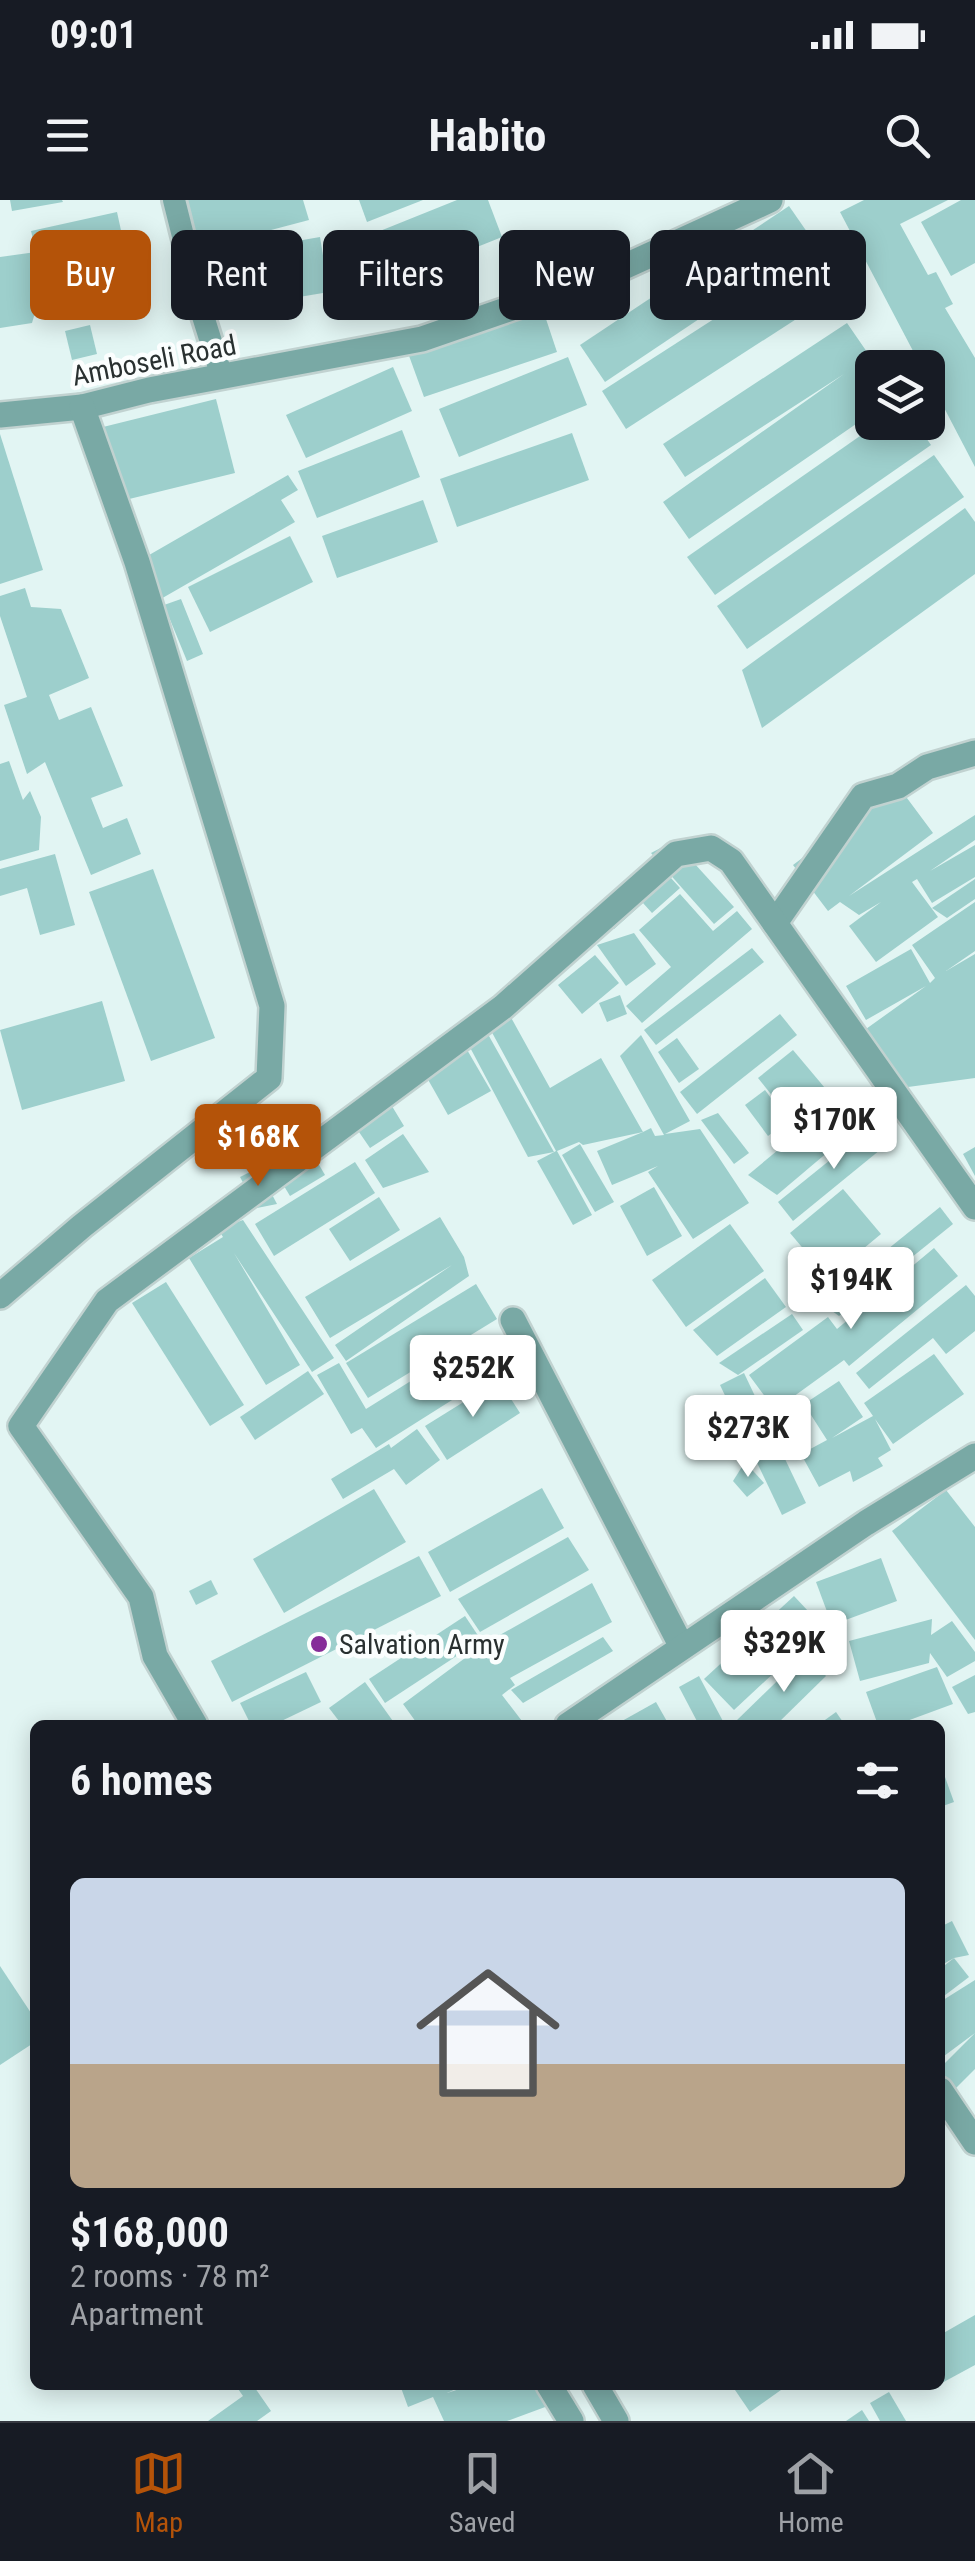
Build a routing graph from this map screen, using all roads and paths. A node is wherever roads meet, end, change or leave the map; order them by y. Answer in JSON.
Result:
{"nodes":[{"id":1,"x":174,"y":200,"type":"edge"},
{"id":2,"x":770,"y":200,"type":"edge"},
{"id":3,"x":222,"y":377,"type":"junction"},
{"id":4,"x":82,"y":407,"type":"junction"},
{"id":5,"x":0,"y":415,"type":"edge"},
{"id":6,"x":975,"y":752,"type":"edge"},
{"id":7,"x":775,"y":923,"type":"junction"},
{"id":8,"x":975,"y":1207,"type":"edge"},
{"id":9,"x":0,"y":1296,"type":"edge"},
{"id":10,"x":513,"y":1320,"type":"dead end"},
{"id":11,"x":975,"y":1456,"type":"edge"},
{"id":12,"x":682,"y":1648,"type":"junction"},
{"id":13,"x":192,"y":1720,"type":"edge"},
{"id":14,"x":575,"y":1720,"type":"edge"},
{"id":15,"x":945,"y":2097,"type":"edge"},
{"id":16,"x":975,"y":2142,"type":"edge"},
{"id":17,"x":551,"y":2390,"type":"edge"},
{"id":18,"x":599,"y":2390,"type":"edge"},
{"id":19,"x":571,"y":2421,"type":"edge"},
{"id":20,"x":616,"y":2421,"type":"edge"}],
"edges":[{"from":1,"to":3,"type":"lane"},
{"from":2,"to":3,"type":"street","name":"Amboseli Road"},
{"from":3,"to":4,"type":"street","name":"Amboseli Road"},
{"from":4,"to":5,"type":"street","name":"Amboseli Road"},
{"from":4,"to":9,"type":"street"},
{"from":6,"to":7,"type":"street"},
{"from":7,"to":8,"type":"street"},
{"from":7,"to":13,"type":"street"},
{"from":10,"to":12,"type":"street"},
{"from":11,"to":12,"type":"street"},
{"from":12,"to":14,"type":"street"},
{"from":15,"to":16,"type":"street"},
{"from":17,"to":19,"type":"street"},
{"from":18,"to":20,"type":"street"}]}
